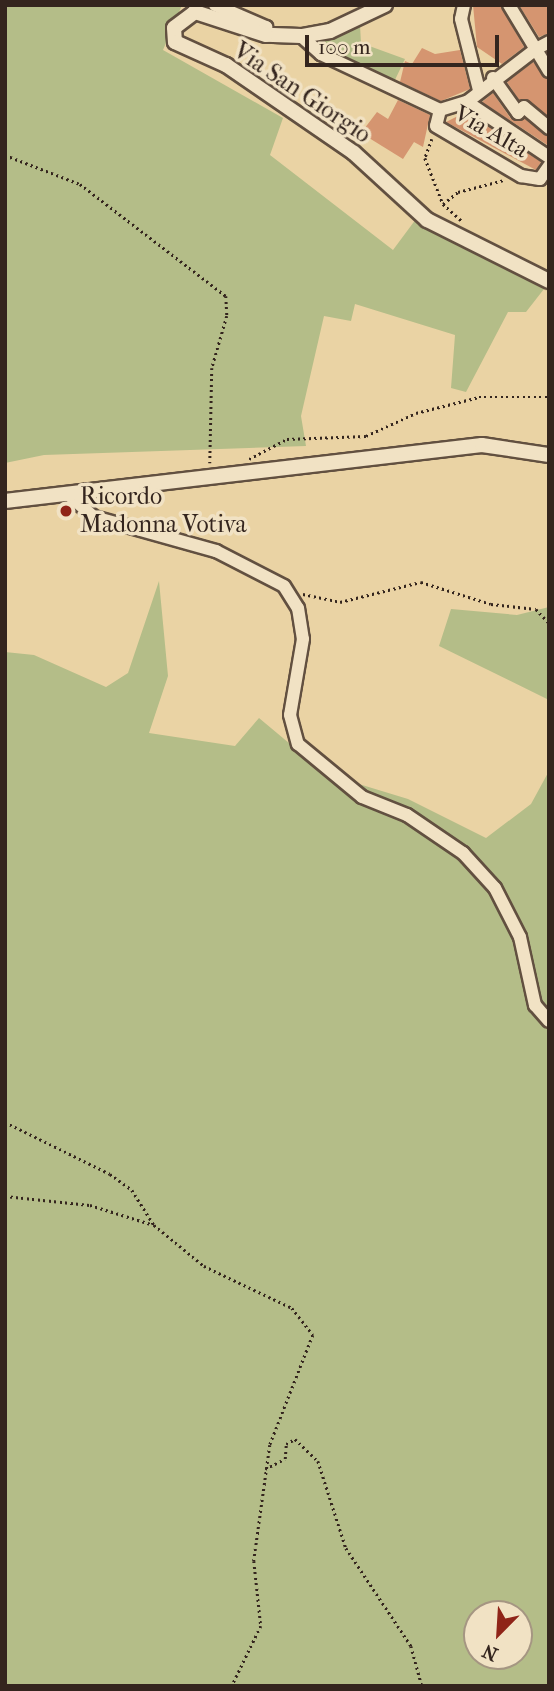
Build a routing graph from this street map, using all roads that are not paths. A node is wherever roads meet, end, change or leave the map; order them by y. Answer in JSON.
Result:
{"nodes":[{"id":1,"x":215,"y":5,"type":"edge"},
{"id":2,"x":385,"y":5,"type":"edge"},
{"id":3,"x":464,"y":5,"type":"edge"},
{"id":4,"x":509,"y":5,"type":"edge"},
{"id":5,"x":266,"y":34,"type":"junction"},
{"id":6,"x":301,"y":36,"type":"junction"},
{"id":7,"x":549,"y":42,"type":"edge"},
{"id":8,"x":536,"y":49,"type":"junction"},
{"id":9,"x":549,"y":71,"type":"edge"},
{"id":10,"x":493,"y":78,"type":"junction"},
{"id":11,"x":479,"y":90,"type":"junction"},
{"id":12,"x":467,"y":102,"type":"junction"},
{"id":13,"x":440,"y":110,"type":"junction"},
{"id":14,"x":549,"y":128,"type":"edge"},
{"id":15,"x":548,"y":158,"type":"edge"},
{"id":16,"x":544,"y":181,"type":"edge"},
{"id":17,"x":549,"y":281,"type":"edge"},
{"id":18,"x":549,"y":455,"type":"edge"},
{"id":19,"x":71,"y":497,"type":"junction"},
{"id":20,"x":5,"y":501,"type":"edge"},
{"id":21,"x":549,"y":1021,"type":"edge"}],
"edges":[{"from":1,"to":5,"type":"street"},
{"from":2,"to":6,"type":"street","name":"Via San Giorgio"},
{"from":3,"to":11,"type":"street"},
{"from":4,"to":8,"type":"street"},
{"from":5,"to":6,"type":"street","name":"Via San Giorgio"},
{"from":5,"to":17,"type":"street","name":"Via San Giorgio"},
{"from":6,"to":13,"type":"street"},
{"from":7,"to":8,"type":"street"},
{"from":8,"to":9,"type":"street"},
{"from":8,"to":10,"type":"street"},
{"from":10,"to":11,"type":"street"},
{"from":10,"to":14,"type":"street"},
{"from":11,"to":12,"type":"street"},
{"from":12,"to":13,"type":"street"},
{"from":12,"to":15,"type":"street"},
{"from":13,"to":16,"type":"street","name":"Via Alta"},
{"from":15,"to":16,"type":"street","name":"Via Alta"},
{"from":18,"to":19,"type":"street"},
{"from":19,"to":20,"type":"street"},
{"from":19,"to":21,"type":"street"}]}
